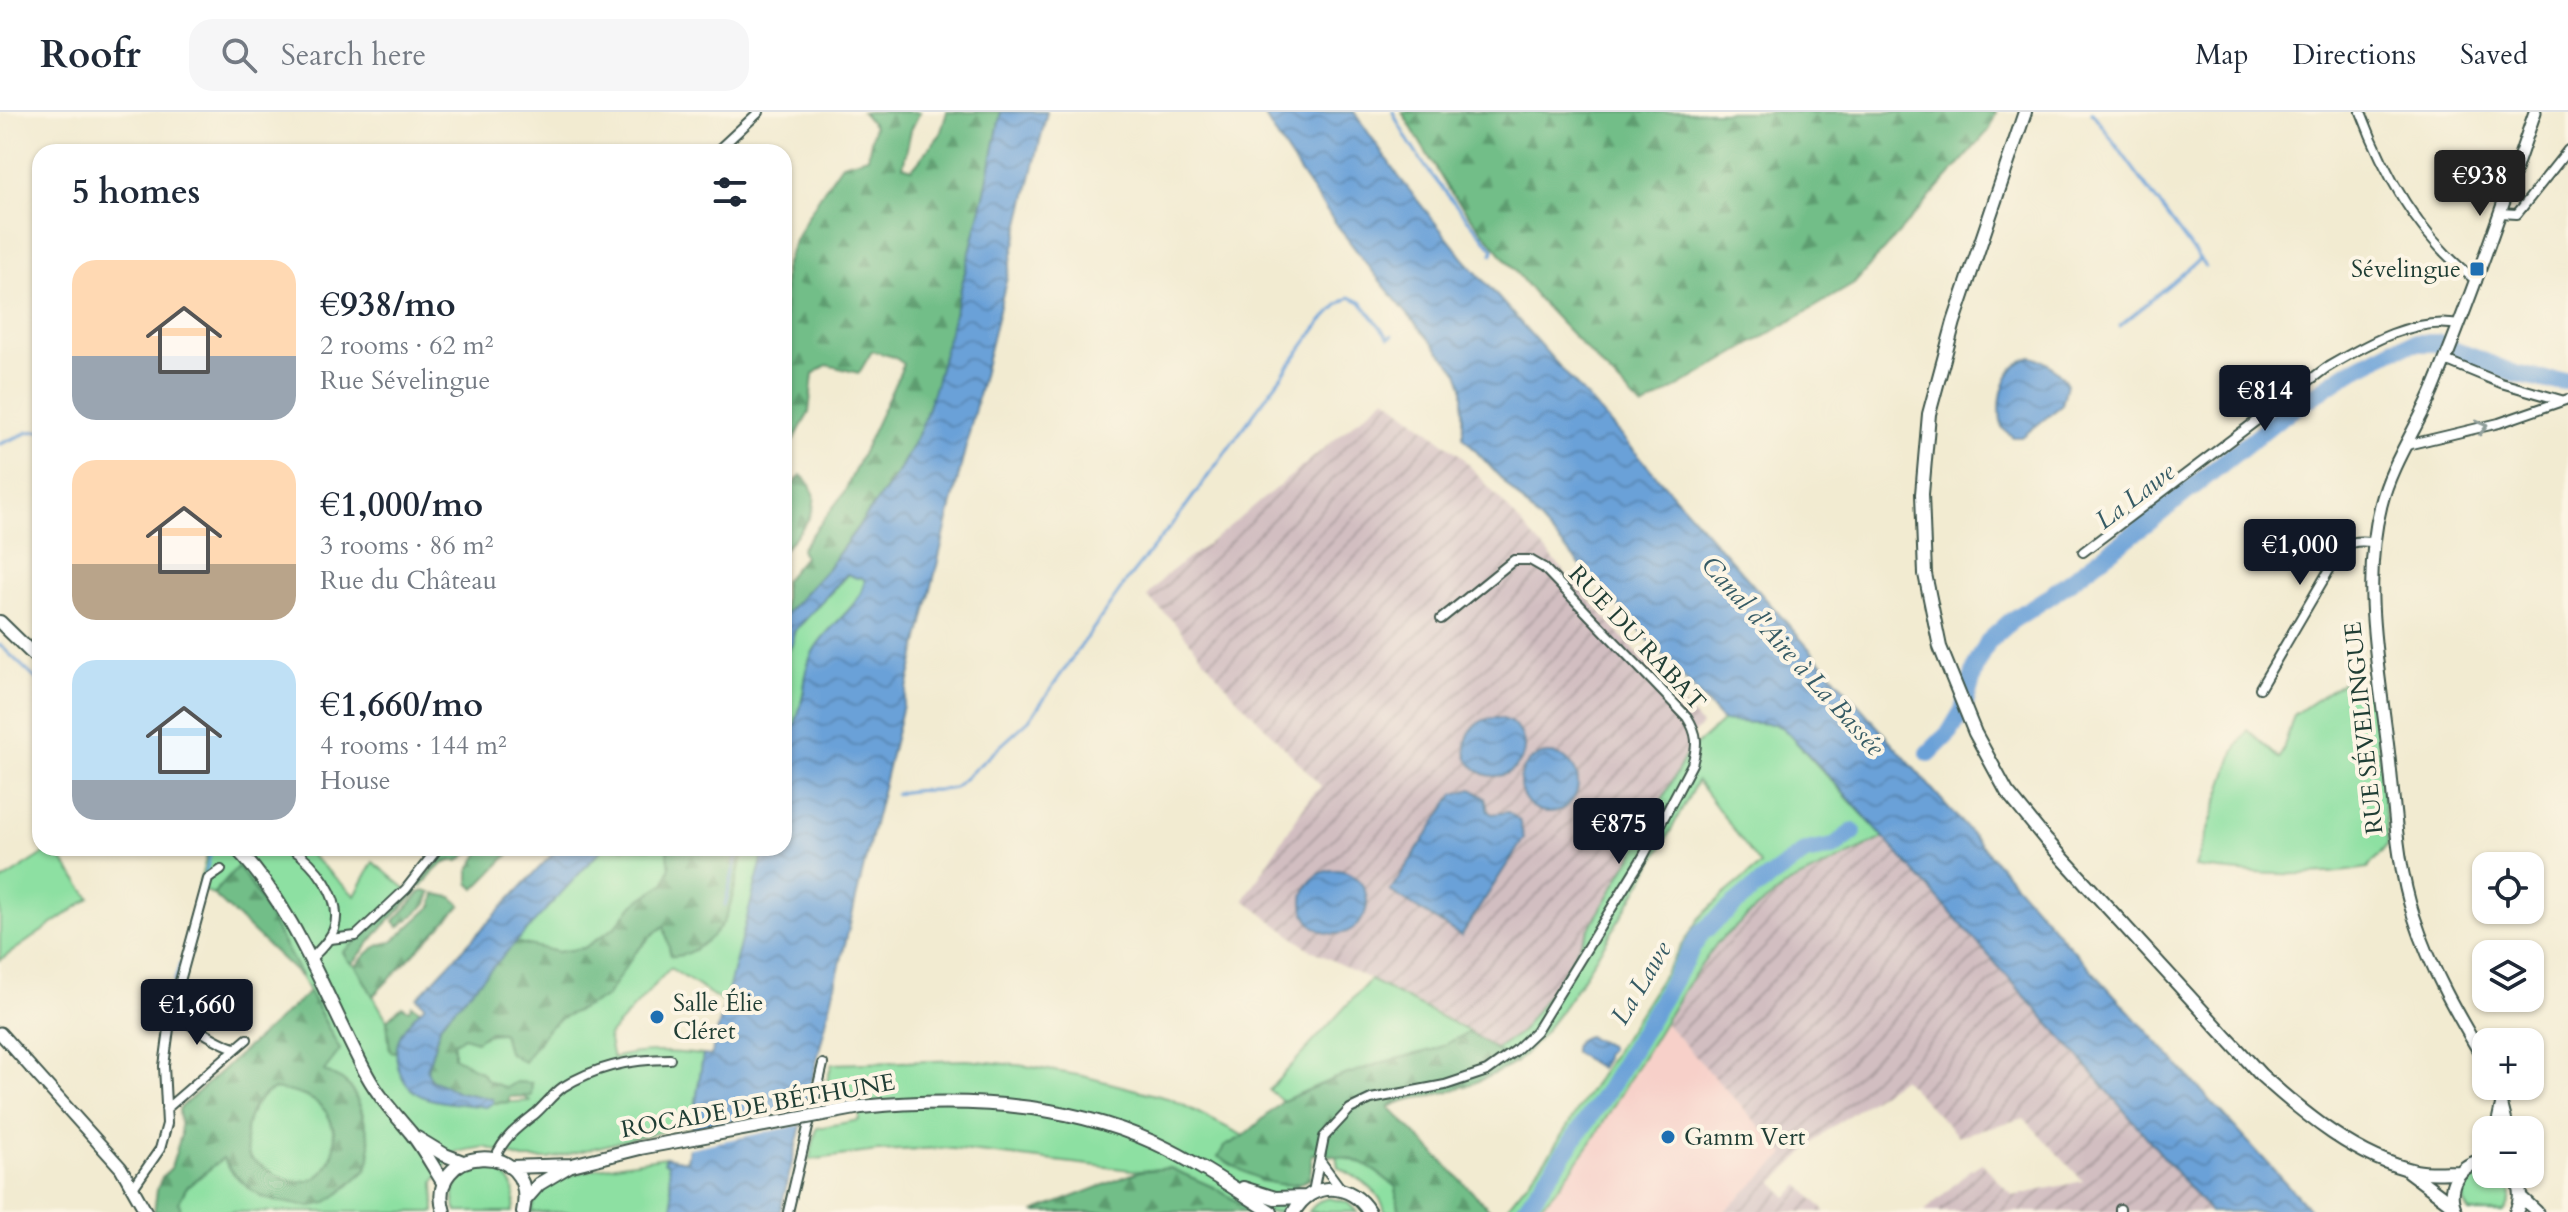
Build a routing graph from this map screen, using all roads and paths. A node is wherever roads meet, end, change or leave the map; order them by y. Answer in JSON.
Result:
{"nodes":[{"id":1,"x":759,"y":112,"type":"edge"},
{"id":2,"x":2025,"y":112,"type":"edge"},
{"id":3,"x":2361,"y":112,"type":"edge"},
{"id":4,"x":2535,"y":112,"type":"edge"},
{"id":5,"x":725,"y":144,"type":"edge"},
{"id":6,"x":2568,"y":150,"type":"edge"},
{"id":7,"x":2500,"y":213,"type":"junction"},
{"id":8,"x":2477,"y":281,"type":"junction"},
{"id":9,"x":2457,"y":330,"type":"junction"},
{"id":10,"x":2445,"y":358,"type":"junction"},
{"id":11,"x":2566,"y":403,"type":"edge"},
{"id":12,"x":2407,"y":445,"type":"junction"},
{"id":13,"x":2374,"y":542,"type":"junction"},
{"id":14,"x":2083,"y":552,"type":"dead end"},
{"id":15,"x":1441,"y":619,"type":"dead end"},
{"id":16,"x":0,"y":622,"type":"edge"},
{"id":17,"x":32,"y":653,"type":"edge"},
{"id":18,"x":2260,"y":688,"type":"dead end"},
{"id":19,"x":242,"y":856,"type":"edge"},
{"id":20,"x":301,"y":856,"type":"edge"},
{"id":21,"x":432,"y":856,"type":"edge"},
{"id":22,"x":221,"y":870,"type":"dead end"},
{"id":23,"x":330,"y":939,"type":"junction"},
{"id":24,"x":310,"y":960,"type":"junction"},
{"id":25,"x":171,"y":1014,"type":"junction"},
{"id":26,"x":0,"y":1033,"type":"edge"},
{"id":27,"x":247,"y":1039,"type":"dead end"},
{"id":28,"x":2472,"y":1039,"type":"edge"},
{"id":29,"x":235,"y":1048,"type":"junction"},
{"id":30,"x":670,"y":1059,"type":"dead end"},
{"id":31,"x":823,"y":1064,"type":"dead end"},
{"id":32,"x":2501,"y":1100,"type":"edge"},
{"id":33,"x":2502,"y":1103,"type":"junction"},
{"id":34,"x":166,"y":1109,"type":"junction"},
{"id":35,"x":2499,"y":1116,"type":"edge"},
{"id":36,"x":2505,"y":1116,"type":"edge"},
{"id":37,"x":413,"y":1135,"type":"junction"},
{"id":38,"x":495,"y":1158,"type":"junction"},
{"id":39,"x":1321,"y":1161,"type":"junction"},
{"id":40,"x":463,"y":1162,"type":"junction"},
{"id":41,"x":2472,"y":1163,"type":"edge"},
{"id":42,"x":572,"y":1165,"type":"junction"},
{"id":43,"x":510,"y":1167,"type":"junction"},
{"id":44,"x":2402,"y":1167,"type":"junction"},
{"id":45,"x":2460,"y":1172,"type":"junction"},
{"id":46,"x":1225,"y":1182,"type":"junction"},
{"id":47,"x":444,"y":1184,"type":"junction"},
{"id":48,"x":133,"y":1188,"type":"junction"},
{"id":49,"x":2519,"y":1188,"type":"edge"},
{"id":50,"x":1341,"y":1189,"type":"junction"},
{"id":51,"x":1309,"y":1195,"type":"junction"},
{"id":52,"x":2520,"y":1196,"type":"junction"},
{"id":53,"x":524,"y":1206,"type":"edge"},
{"id":54,"x":2454,"y":1208,"type":"edge"},
{"id":55,"x":146,"y":1212,"type":"edge"},
{"id":56,"x":444,"y":1212,"type":"edge"},
{"id":57,"x":788,"y":1212,"type":"edge"},
{"id":58,"x":1271,"y":1212,"type":"edge"},
{"id":59,"x":1294,"y":1212,"type":"edge"},
{"id":60,"x":1369,"y":1212,"type":"edge"},
{"id":61,"x":2516,"y":1212,"type":"edge"},
{"id":62,"x":2537,"y":1212,"type":"edge"}],
"edges":[{"from":1,"to":5,"type":"street"},
{"from":2,"to":44,"type":"main road"},
{"from":3,"to":8,"type":"street"},
{"from":4,"to":7,"type":"main road","name":"RUE SÉVELINGUE"},
{"from":6,"to":7,"type":"street"},
{"from":7,"to":8,"type":"main road","name":"RUE SÉVELINGUE"},
{"from":8,"to":9,"type":"main road","name":"RUE SÉVELINGUE"},
{"from":9,"to":10,"type":"main road","name":"RUE SÉVELINGUE"},
{"from":9,"to":14,"type":"street"},
{"from":10,"to":11,"type":"street"},
{"from":10,"to":12,"type":"main road","name":"RUE SÉVELINGUE"},
{"from":12,"to":11,"type":"street","one_way":true},
{"from":12,"to":13,"type":"main road","name":"RUE SÉVELINGUE"},
{"from":13,"to":18,"type":"street"},
{"from":13,"to":28,"type":"main road","name":"RUE SÉVELINGUE"},
{"from":15,"to":39,"type":"street","name":"RUE DU RABAT"},
{"from":16,"to":17,"type":"main road"},
{"from":19,"to":24,"type":"main road"},
{"from":20,"to":23,"type":"street"},
{"from":21,"to":23,"type":"street"},
{"from":22,"to":25,"type":"street"},
{"from":23,"to":24,"type":"street"},
{"from":24,"to":37,"type":"main road"},
{"from":25,"to":29,"type":"street"},
{"from":25,"to":34,"type":"street"},
{"from":26,"to":48,"type":"main road"},
{"from":27,"to":29,"type":"street"},
{"from":29,"to":34,"type":"street"},
{"from":30,"to":38,"type":"street"},
{"from":31,"to":57,"type":"street"},
{"from":32,"to":33,"type":"main road"},
{"from":33,"to":35,"type":"main road"},
{"from":33,"to":36,"type":"main road"},
{"from":34,"to":48,"type":"street"},
{"from":37,"to":40,"type":"main road"},
{"from":37,"to":47,"type":"main road"},
{"from":38,"to":40,"type":"main road"},
{"from":38,"to":43,"type":"main road"},
{"from":39,"to":50,"type":"street"},
{"from":39,"to":51,"type":"street","name":"RUE DU RABAT"},
{"from":40,"to":47,"type":"main road"},
{"from":41,"to":45,"type":"main road"},
{"from":42,"to":43,"type":"main road","name":"ROCADE DE BÉTHUNE"},
{"from":42,"to":46,"type":"main road","name":"ROCADE DE BÉTHUNE","bridge":true},
{"from":42,"to":53,"type":"main road","name":"ROCADE DE BÉTHUNE"},
{"from":43,"to":53,"type":"main road"},
{"from":44,"to":45,"type":"main road"},
{"from":44,"to":54,"type":"main road"},
{"from":45,"to":54,"type":"main road"},
{"from":46,"to":51,"type":"main road","name":"ROCADE DE BÉTHUNE"},
{"from":46,"to":58,"type":"main road","name":"ROCADE DE BÉTHUNE"},
{"from":47,"to":56,"type":"main road"},
{"from":48,"to":55,"type":"main road"},
{"from":49,"to":52,"type":"main road"},
{"from":50,"to":51,"type":"main road","name":"ROCADE DE BÉTHUNE"},
{"from":50,"to":60,"type":"main road"},
{"from":51,"to":59,"type":"main road"},
{"from":52,"to":61,"type":"main road"},
{"from":52,"to":62,"type":"main road"}]}
